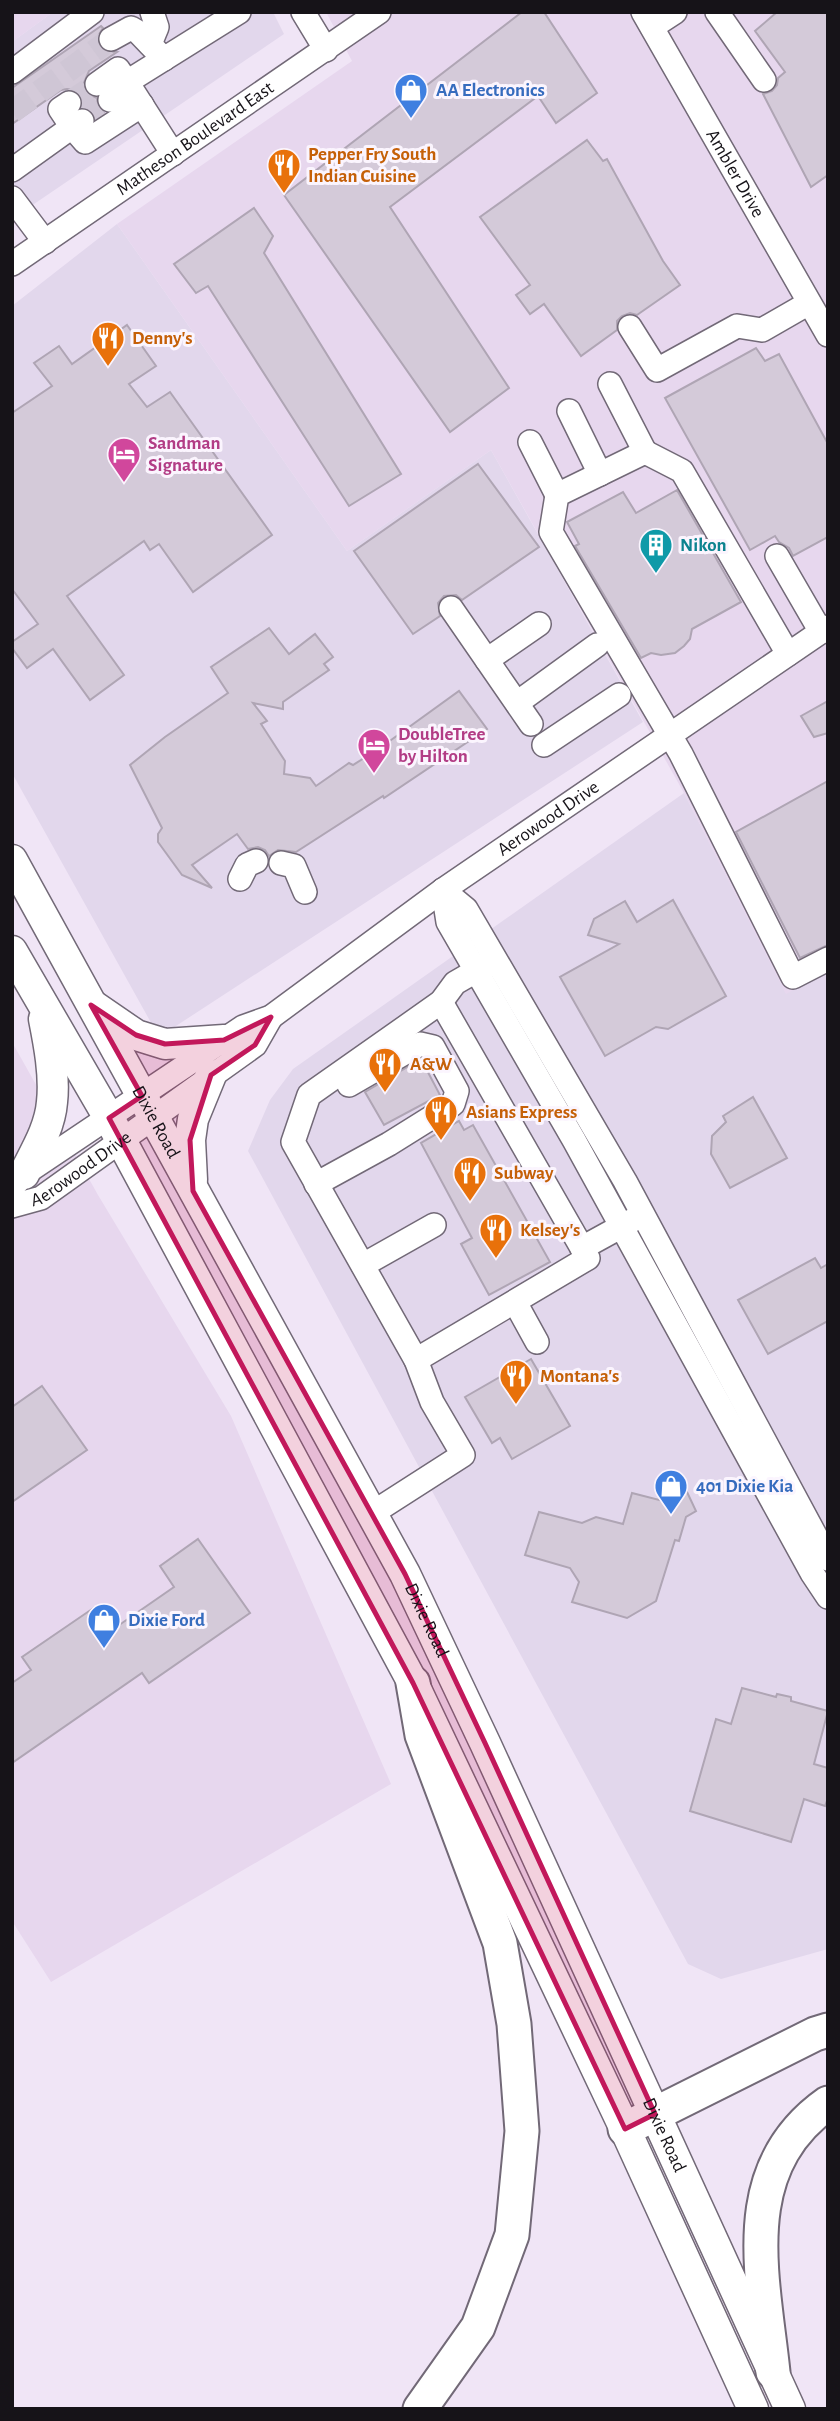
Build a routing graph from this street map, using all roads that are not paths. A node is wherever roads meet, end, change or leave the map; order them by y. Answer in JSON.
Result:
{"nodes":[{"id":1,"x":92,"y":12,"type":"edge"},
{"id":2,"x":152,"y":12,"type":"edge"},
{"id":3,"x":239,"y":12,"type":"edge"},
{"id":4,"x":303,"y":12,"type":"edge"},
{"id":5,"x":379,"y":12,"type":"edge"},
{"id":6,"x":675,"y":12,"type":"edge"},
{"id":7,"x":717,"y":12,"type":"edge"},
{"id":8,"x":648,"y":20,"type":"edge"},
{"id":9,"x":108,"y":35,"type":"tunnel mouth"},
{"id":10,"x":326,"y":50,"type":"junction"},
{"id":11,"x":157,"y":52,"type":"junction"},
{"id":12,"x":12,"y":72,"type":"edge"},
{"id":13,"x":764,"y":80,"type":"dead end"},
{"id":14,"x":133,"y":91,"type":"junction"},
{"id":15,"x":104,"y":92,"type":"tunnel mouth"},
{"id":16,"x":173,"y":154,"type":"junction"},
{"id":17,"x":12,"y":170,"type":"edge"},
{"id":18,"x":12,"y":198,"type":"edge"},
{"id":19,"x":45,"y":242,"type":"junction"},
{"id":20,"x":12,"y":264,"type":"edge"},
{"id":21,"x":809,"y":303,"type":"junction"},
{"id":22,"x":630,"y":327,"type":"dead end"},
{"id":23,"x":828,"y":335,"type":"edge"},
{"id":24,"x":610,"y":384,"type":"dead end"},
{"id":25,"x":569,"y":411,"type":"dead end"},
{"id":26,"x":530,"y":443,"type":"dead end"},
{"id":27,"x":645,"y":452,"type":"junction"},
{"id":28,"x":600,"y":474,"type":"junction"},
{"id":29,"x":557,"y":495,"type":"junction"},
{"id":30,"x":777,"y":556,"type":"dead end"},
{"id":31,"x":451,"y":608,"type":"dead end"},
{"id":32,"x":539,"y":624,"type":"dead end"},
{"id":33,"x":824,"y":629,"type":"edge"},
{"id":34,"x":597,"y":645,"type":"dead end"},
{"id":35,"x":788,"y":654,"type":"junction"},
{"id":36,"x":487,"y":660,"type":"junction"},
{"id":37,"x":619,"y":695,"type":"dead end"},
{"id":38,"x":517,"y":704,"type":"junction"},
{"id":39,"x":531,"y":724,"type":"dead end"},
{"id":40,"x":670,"y":734,"type":"junction"},
{"id":41,"x":544,"y":746,"type":"dead end"},
{"id":42,"x":12,"y":860,"type":"edge"},
{"id":43,"x":256,"y":861,"type":"dead end"},
{"id":44,"x":281,"y":863,"type":"dead end"},
{"id":45,"x":240,"y":879,"type":"dead end"},
{"id":46,"x":443,"y":890,"type":"junction"},
{"id":47,"x":304,"y":892,"type":"dead end"},
{"id":48,"x":12,"y":951,"type":"edge"},
{"id":49,"x":496,"y":959,"type":"junction"},
{"id":50,"x":828,"y":960,"type":"edge"},
{"id":51,"x":477,"y":971,"type":"junction"},
{"id":52,"x":39,"y":998,"type":"junction"},
{"id":53,"x":441,"y":1002,"type":"junction"},
{"id":54,"x":91,"y":1005,"type":"junction"},
{"id":55,"x":271,"y":1017,"type":"junction"},
{"id":56,"x":224,"y":1040,"type":"junction"},
{"id":57,"x":211,"y":1075,"type":"junction"},
{"id":58,"x":349,"y":1085,"type":"dead end"},
{"id":59,"x":148,"y":1106,"type":"junction"},
{"id":60,"x":116,"y":1129,"type":"junction"},
{"id":61,"x":18,"y":1181,"type":"edge"},
{"id":62,"x":316,"y":1184,"type":"junction"},
{"id":63,"x":193,"y":1191,"type":"junction"},
{"id":64,"x":12,"y":1206,"type":"edge"},
{"id":65,"x":642,"y":1214,"type":"junction"},
{"id":66,"x":434,"y":1225,"type":"dead end"},
{"id":67,"x":621,"y":1226,"type":"junction"},
{"id":68,"x":582,"y":1248,"type":"junction"},
{"id":69,"x":363,"y":1265,"type":"junction"},
{"id":70,"x":515,"y":1302,"type":"junction"},
{"id":71,"x":537,"y":1342,"type":"dead end"},
{"id":72,"x":416,"y":1360,"type":"junction"},
{"id":73,"x":725,"y":1392,"type":"junction"},
{"id":74,"x":372,"y":1514,"type":"junction"},
{"id":75,"x":822,"y":1566,"type":"edge"},
{"id":76,"x":828,"y":1597,"type":"edge"},
{"id":77,"x":413,"y":1683,"type":"junction"},
{"id":78,"x":828,"y":2030,"type":"edge"},
{"id":79,"x":828,"y":2103,"type":"edge"},
{"id":80,"x":655,"y":2114,"type":"junction"},
{"id":81,"x":625,"y":2129,"type":"junction"},
{"id":82,"x":773,"y":2372,"type":"junction"},
{"id":83,"x":420,"y":2409,"type":"edge"},
{"id":84,"x":752,"y":2409,"type":"edge"},
{"id":85,"x":790,"y":2409,"type":"edge"}],
"edges":[{"from":1,"to":12,"type":"street"},
{"from":2,"to":11,"type":"street"},
{"from":3,"to":11,"type":"street"},
{"from":4,"to":10,"type":"street"},
{"from":5,"to":10,"type":"street","name":"Matheson Boulevard East"},
{"from":6,"to":8,"type":"street"},
{"from":7,"to":13,"type":"street"},
{"from":8,"to":21,"type":"street","name":"Ambler Drive"},
{"from":9,"to":11,"type":"street"},
{"from":10,"to":16,"type":"street","name":"Matheson Boulevard East"},
{"from":11,"to":14,"type":"street"},
{"from":14,"to":15,"type":"street"},
{"from":14,"to":16,"type":"street"},
{"from":14,"to":17,"type":"street"},
{"from":16,"to":19,"type":"street","name":"Matheson Boulevard East"},
{"from":18,"to":19,"type":"street"},
{"from":19,"to":20,"type":"street","name":"Matheson Boulevard East"},
{"from":21,"to":22,"type":"street"},
{"from":21,"to":23,"type":"street","name":"Ambler Drive"},
{"from":24,"to":27,"type":"street"},
{"from":25,"to":28,"type":"street"},
{"from":26,"to":29,"type":"street"},
{"from":27,"to":28,"type":"street"},
{"from":27,"to":35,"type":"street"},
{"from":28,"to":29,"type":"street"},
{"from":29,"to":40,"type":"street"},
{"from":30,"to":33,"type":"street"},
{"from":31,"to":36,"type":"street"},
{"from":32,"to":36,"type":"street"},
{"from":33,"to":35,"type":"street","name":"Aerowood Drive"},
{"from":34,"to":38,"type":"street"},
{"from":35,"to":40,"type":"street","name":"Aerowood Drive"},
{"from":36,"to":38,"type":"street"},
{"from":37,"to":41,"type":"street"},
{"from":38,"to":39,"type":"street"},
{"from":40,"to":46,"type":"street","name":"Aerowood Drive"},
{"from":40,"to":50,"type":"street"},
{"from":42,"to":54,"type":"main road","name":"Dixie Road"},
{"from":43,"to":45,"type":"street"},
{"from":44,"to":47,"type":"street"},
{"from":46,"to":49,"type":"street"},
{"from":46,"to":51,"type":"street"},
{"from":46,"to":55,"type":"street","name":"Aerowood Drive"},
{"from":48,"to":52,"type":"main road","name":"Dixie Road"},
{"from":49,"to":51,"type":"street"},
{"from":49,"to":65,"type":"street"},
{"from":51,"to":53,"type":"street"},
{"from":51,"to":67,"type":"street"},
{"from":52,"to":60,"type":"main road","name":"Dixie Road"},
{"from":52,"to":61,"type":"main road"},
{"from":53,"to":62,"type":"street"},
{"from":53,"to":68,"type":"street"},
{"from":54,"to":56,"type":"main road"},
{"from":54,"to":59,"type":"main road","name":"Dixie Road"},
{"from":55,"to":56,"type":"street","name":"Aerowood Drive"},
{"from":55,"to":57,"type":"street","name":"Aerowood Drive"},
{"from":56,"to":59,"type":"street","name":"Aerowood Drive"},
{"from":57,"to":59,"type":"street","name":"Aerowood Drive"},
{"from":57,"to":63,"type":"main road"},
{"from":58,"to":62,"type":"street"},
{"from":59,"to":60,"type":"street","name":"Aerowood Drive"},
{"from":59,"to":63,"type":"main road","name":"Dixie Road"},
{"from":60,"to":61,"type":"street","name":"Aerowood Drive"},
{"from":60,"to":64,"type":"street","name":"Aerowood Drive"},
{"from":60,"to":77,"type":"main road","name":"Dixie Road"},
{"from":62,"to":69,"type":"street"},
{"from":63,"to":74,"type":"main road","name":"Dixie Road"},
{"from":65,"to":67,"type":"street"},
{"from":65,"to":73,"type":"street"},
{"from":66,"to":69,"type":"street"},
{"from":67,"to":68,"type":"street"},
{"from":67,"to":73,"type":"street"},
{"from":68,"to":70,"type":"street"},
{"from":69,"to":72,"type":"street"},
{"from":70,"to":71,"type":"street"},
{"from":70,"to":72,"type":"street"},
{"from":72,"to":74,"type":"street"},
{"from":73,"to":75,"type":"street"},
{"from":74,"to":80,"type":"main road","name":"Dixie Road"},
{"from":75,"to":76,"type":"street"},
{"from":77,"to":81,"type":"main road","name":"Dixie Road"},
{"from":77,"to":83,"type":"highway"},
{"from":78,"to":80,"type":"highway"},
{"from":79,"to":82,"type":"highway"},
{"from":80,"to":81,"type":"highway"},
{"from":80,"to":82,"type":"main road","name":"Dixie Road"},
{"from":81,"to":84,"type":"main road","name":"Dixie Road"},
{"from":82,"to":85,"type":"main road","name":"Dixie Road"}]}
